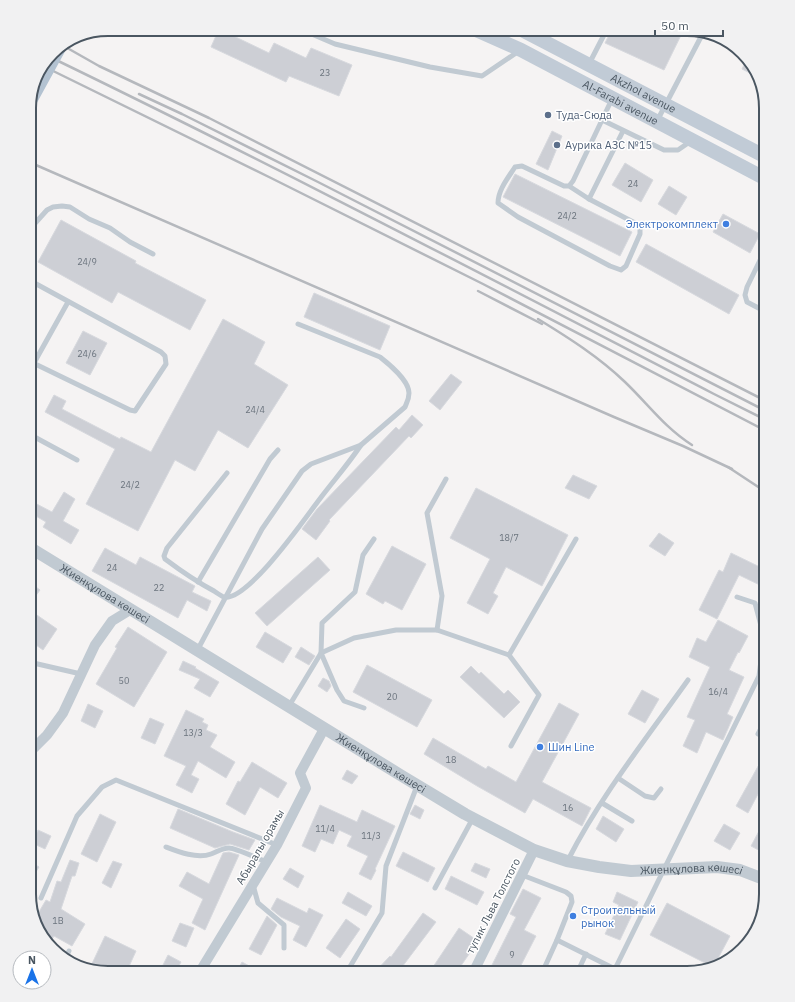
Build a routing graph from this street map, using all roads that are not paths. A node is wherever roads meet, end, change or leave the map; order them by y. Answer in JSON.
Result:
{"nodes":[{"id":1,"x":316,"y":36,"type":"edge"},
{"id":2,"x":490,"y":36,"type":"edge"},
{"id":3,"x":533,"y":36,"type":"edge"},
{"id":4,"x":603,"y":36,"type":"edge"},
{"id":5,"x":701,"y":37,"type":"edge"},
{"id":6,"x":521,"y":50,"type":"junction"},
{"id":7,"x":588,"y":65,"type":"junction"},
{"id":8,"x":612,"y":98,"type":"junction"},
{"id":9,"x":665,"y":105,"type":"junction"},
{"id":10,"x":602,"y":120,"type":"junction"},
{"id":11,"x":657,"y":122,"type":"junction"},
{"id":12,"x":622,"y":131,"type":"junction"},
{"id":13,"x":692,"y":140,"type":"junction"},
{"id":14,"x":759,"y":153,"type":"edge"},
{"id":15,"x":759,"y":175,"type":"edge"},
{"id":16,"x":569,"y":186,"type":"junction"},
{"id":17,"x":589,"y":199,"type":"junction"},
{"id":18,"x":36,"y":222,"type":"edge"},
{"id":19,"x":153,"y":254,"type":"dead end"},
{"id":20,"x":759,"y":262,"type":"edge"},
{"id":21,"x":36,"y":284,"type":"edge"},
{"id":22,"x":68,"y":302,"type":"junction"},
{"id":23,"x":759,"y":308,"type":"edge"},
{"id":24,"x":298,"y":324,"type":"dead end"},
{"id":25,"x":36,"y":354,"type":"edge"},
{"id":26,"x":36,"y":364,"type":"edge"},
{"id":27,"x":36,"y":438,"type":"edge"},
{"id":28,"x":361,"y":445,"type":"junction"},
{"id":29,"x":278,"y":450,"type":"dead end"},
{"id":30,"x":77,"y":460,"type":"dead end"},
{"id":31,"x":227,"y":473,"type":"dead end"},
{"id":32,"x":446,"y":479,"type":"dead end"},
{"id":33,"x":374,"y":539,"type":"dead end"},
{"id":34,"x":576,"y":539,"type":"dead end"},
{"id":35,"x":36,"y":551,"type":"edge"},
{"id":36,"x":198,"y":582,"type":"junction"},
{"id":37,"x":225,"y":597,"type":"junction"},
{"id":38,"x":738,"y":597,"type":"dead end"},
{"id":39,"x":130,"y":610,"type":"junction"},
{"id":40,"x":759,"y":620,"type":"edge"},
{"id":41,"x":437,"y":630,"type":"junction"},
{"id":42,"x":197,"y":651,"type":"junction"},
{"id":43,"x":321,"y":653,"type":"junction"},
{"id":44,"x":509,"y":655,"type":"junction"},
{"id":45,"x":36,"y":664,"type":"edge"},
{"id":46,"x":82,"y":675,"type":"junction"},
{"id":47,"x":759,"y":676,"type":"edge"},
{"id":48,"x":688,"y":680,"type":"dead end"},
{"id":49,"x":288,"y":707,"type":"junction"},
{"id":50,"x":364,"y":708,"type":"dead end"},
{"id":51,"x":324,"y":729,"type":"junction"},
{"id":52,"x":36,"y":746,"type":"edge"},
{"id":53,"x":511,"y":746,"type":"dead end"},
{"id":54,"x":618,"y":778,"type":"junction"},
{"id":55,"x":417,"y":786,"type":"junction"},
{"id":56,"x":661,"y":789,"type":"dead end"},
{"id":57,"x":602,"y":803,"type":"junction"},
{"id":58,"x":473,"y":818,"type":"junction"},
{"id":59,"x":632,"y":821,"type":"dead end"},
{"id":60,"x":277,"y":845,"type":"junction"},
{"id":61,"x":166,"y":847,"type":"dead end"},
{"id":62,"x":534,"y":850,"type":"junction"},
{"id":63,"x":567,"y":861,"type":"junction"},
{"id":64,"x":267,"y":862,"type":"junction"},
{"id":65,"x":663,"y":869,"type":"junction"},
{"id":66,"x":522,"y":875,"type":"junction"},
{"id":67,"x":759,"y":877,"type":"edge"},
{"id":68,"x":253,"y":884,"type":"junction"},
{"id":69,"x":435,"y":888,"type":"dead end"},
{"id":70,"x":41,"y":898,"type":"dead end"},
{"id":71,"x":557,"y":940,"type":"junction"},
{"id":72,"x":284,"y":948,"type":"dead end"},
{"id":73,"x":586,"y":954,"type":"junction"},
{"id":74,"x":203,"y":966,"type":"edge"},
{"id":75,"x":351,"y":966,"type":"edge"},
{"id":76,"x":476,"y":966,"type":"edge"},
{"id":77,"x":545,"y":966,"type":"edge"},
{"id":78,"x":580,"y":966,"type":"edge"},
{"id":79,"x":606,"y":966,"type":"edge"},
{"id":80,"x":616,"y":966,"type":"edge"}],
"edges":[{"from":1,"to":6,"type":"lane"},
{"from":2,"to":6,"type":"main road","name":"Al-Farabi avenue"},
{"from":3,"to":7,"type":"main road","name":"Akzhol avenue"},
{"from":4,"to":7,"type":"lane"},
{"from":5,"to":9,"type":"lane"},
{"from":6,"to":8,"type":"main road","name":"Al-Farabi avenue"},
{"from":7,"to":9,"type":"main road","name":"Akzhol avenue"},
{"from":8,"to":10,"type":"lane"},
{"from":8,"to":11,"type":"main road","name":"Al-Farabi avenue"},
{"from":9,"to":11,"type":"lane"},
{"from":9,"to":14,"type":"main road","name":"Akzhol avenue"},
{"from":10,"to":12,"type":"lane"},
{"from":10,"to":16,"type":"lane"},
{"from":11,"to":13,"type":"main road","name":"Al-Farabi avenue"},
{"from":12,"to":13,"type":"lane"},
{"from":12,"to":17,"type":"lane"},
{"from":13,"to":15,"type":"main road","name":"Al-Farabi avenue"},
{"from":16,"to":17,"type":"lane"},
{"from":16,"to":17,"type":"lane"},
{"from":18,"to":19,"type":"lane"},
{"from":20,"to":23,"type":"lane"},
{"from":21,"to":22,"type":"lane"},
{"from":22,"to":25,"type":"lane"},
{"from":22,"to":26,"type":"lane"},
{"from":24,"to":28,"type":"lane"},
{"from":27,"to":30,"type":"lane"},
{"from":28,"to":37,"type":"lane"},
{"from":28,"to":37,"type":"lane"},
{"from":29,"to":36,"type":"lane"},
{"from":31,"to":36,"type":"lane"},
{"from":32,"to":41,"type":"lane"},
{"from":33,"to":43,"type":"lane"},
{"from":34,"to":44,"type":"lane"},
{"from":35,"to":39,"type":"street","name":"Жиенқұлова көшесі"},
{"from":36,"to":37,"type":"lane"},
{"from":37,"to":42,"type":"lane"},
{"from":38,"to":40,"type":"lane"},
{"from":39,"to":42,"type":"street","name":"Жиенқұлова көшесі"},
{"from":39,"to":46,"type":"street"},
{"from":41,"to":43,"type":"lane"},
{"from":41,"to":44,"type":"lane"},
{"from":42,"to":49,"type":"street","name":"Жиенқұлова көшесі"},
{"from":43,"to":49,"type":"lane"},
{"from":43,"to":50,"type":"lane"},
{"from":44,"to":53,"type":"lane"},
{"from":45,"to":46,"type":"lane"},
{"from":46,"to":52,"type":"street"},
{"from":47,"to":65,"type":"lane"},
{"from":48,"to":54,"type":"lane"},
{"from":49,"to":51,"type":"street","name":"Жиенқұлова көшесі"},
{"from":51,"to":55,"type":"street","name":"Жиенқұлова көшесі"},
{"from":51,"to":60,"type":"street","name":"Абыралы орамы"},
{"from":54,"to":56,"type":"lane"},
{"from":54,"to":57,"type":"lane"},
{"from":55,"to":58,"type":"street","name":"Жиенқұлова көшесі"},
{"from":55,"to":75,"type":"lane"},
{"from":57,"to":59,"type":"lane"},
{"from":57,"to":63,"type":"lane"},
{"from":58,"to":62,"type":"street","name":"Жиенқұлова көшесі"},
{"from":58,"to":69,"type":"lane"},
{"from":60,"to":64,"type":"street","name":"Абыралы орамы"},
{"from":60,"to":70,"type":"lane"},
{"from":61,"to":64,"type":"lane"},
{"from":62,"to":63,"type":"street","name":"Жиенқұлова көшесі"},
{"from":62,"to":66,"type":"street","name":"тупик Льва Толстого"},
{"from":63,"to":65,"type":"street","name":"Жиенқұлова көшесі"},
{"from":64,"to":68,"type":"street","name":"Абыралы орамы"},
{"from":65,"to":67,"type":"street","name":"Жиенқұлова көшесі"},
{"from":65,"to":80,"type":"lane"},
{"from":66,"to":71,"type":"lane"},
{"from":66,"to":76,"type":"street","name":"тупик Льва Толстого"},
{"from":68,"to":72,"type":"lane"},
{"from":68,"to":74,"type":"street","name":"Абыралы орамы"},
{"from":71,"to":73,"type":"lane"},
{"from":71,"to":77,"type":"lane"},
{"from":73,"to":78,"type":"lane"},
{"from":73,"to":79,"type":"lane"}]}
